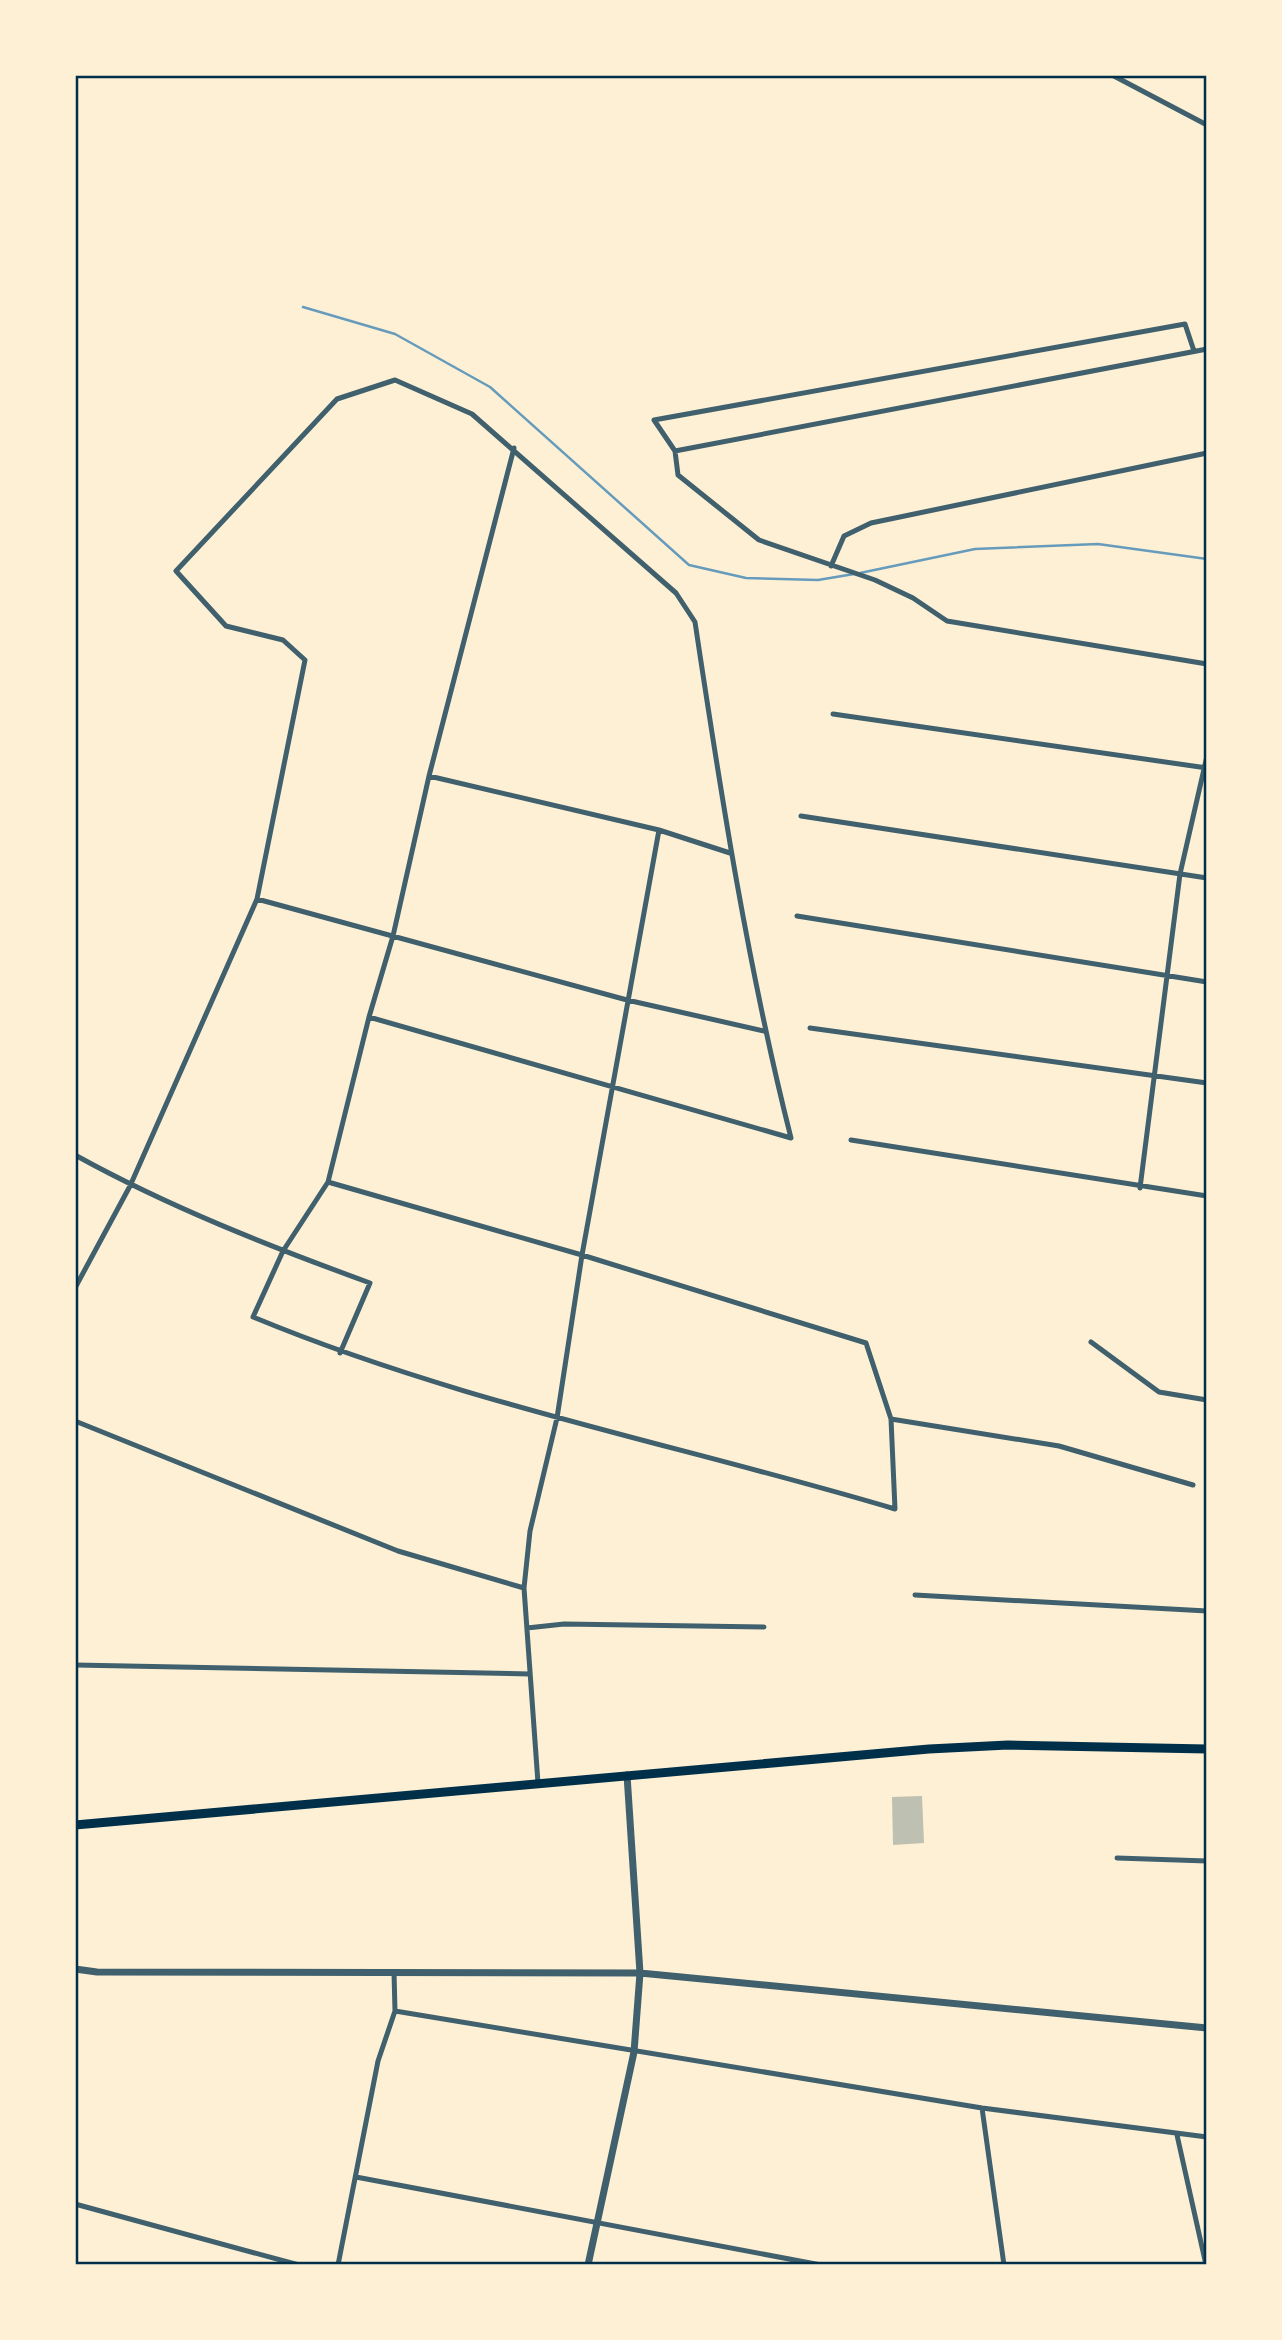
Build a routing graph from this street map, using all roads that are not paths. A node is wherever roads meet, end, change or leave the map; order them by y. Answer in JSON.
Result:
{"nodes":[{"id":1,"x":1112,"y":75,"type":"edge"},
{"id":2,"x":1207,"y":125,"type":"edge"},
{"id":3,"x":1207,"y":349,"type":"edge"},
{"id":4,"x":1194,"y":351,"type":"junction"},
{"id":5,"x":513,"y":448,"type":"junction"},
{"id":6,"x":675,"y":452,"type":"junction"},
{"id":7,"x":1207,"y":453,"type":"edge"},
{"id":8,"x":831,"y":566,"type":"junction"},
{"id":9,"x":1207,"y":664,"type":"edge"},
{"id":10,"x":834,"y":714,"type":"dead end"},
{"id":11,"x":1207,"y":756,"type":"edge"},
{"id":12,"x":1206,"y":768,"type":"edge"},
{"id":13,"x":429,"y":776,"type":"junction"},
{"id":14,"x":801,"y":816,"type":"dead end"},
{"id":15,"x":659,"y":830,"type":"junction"},
{"id":16,"x":730,"y":853,"type":"junction"},
{"id":17,"x":1180,"y":874,"type":"junction"},
{"id":18,"x":1207,"y":878,"type":"edge"},
{"id":19,"x":257,"y":899,"type":"junction"},
{"id":20,"x":797,"y":916,"type":"dead end"},
{"id":21,"x":393,"y":936,"type":"junction"},
{"id":22,"x":1167,"y":975,"type":"junction"},
{"id":23,"x":1207,"y":982,"type":"edge"},
{"id":24,"x":627,"y":1000,"type":"junction"},
{"id":25,"x":369,"y":1017,"type":"junction"},
{"id":26,"x":810,"y":1028,"type":"dead end"},
{"id":27,"x":764,"y":1031,"type":"junction"},
{"id":28,"x":1153,"y":1076,"type":"junction"},
{"id":29,"x":1207,"y":1083,"type":"edge"},
{"id":30,"x":611,"y":1089,"type":"junction"},
{"id":31,"x":850,"y":1140,"type":"dead end"},
{"id":32,"x":75,"y":1155,"type":"edge"},
{"id":33,"x":328,"y":1182,"type":"junction"},
{"id":34,"x":130,"y":1186,"type":"junction"},
{"id":35,"x":1140,"y":1188,"type":"junction"},
{"id":36,"x":1207,"y":1196,"type":"edge"},
{"id":37,"x":283,"y":1251,"type":"junction"},
{"id":38,"x":582,"y":1255,"type":"junction"},
{"id":39,"x":75,"y":1288,"type":"edge"},
{"id":40,"x":1091,"y":1342,"type":"dead end"},
{"id":41,"x":340,"y":1353,"type":"junction"},
{"id":42,"x":1207,"y":1400,"type":"edge"},
{"id":43,"x":557,"y":1419,"type":"junction"},
{"id":44,"x":891,"y":1419,"type":"junction"},
{"id":45,"x":75,"y":1421,"type":"edge"},
{"id":46,"x":1193,"y":1485,"type":"dead end"},
{"id":47,"x":524,"y":1588,"type":"junction"},
{"id":48,"x":915,"y":1595,"type":"dead end"},
{"id":49,"x":1207,"y":1611,"type":"edge"},
{"id":50,"x":527,"y":1628,"type":"junction"},
{"id":51,"x":764,"y":1628,"type":"dead end"},
{"id":52,"x":75,"y":1665,"type":"edge"},
{"id":53,"x":530,"y":1674,"type":"junction"},
{"id":54,"x":1207,"y":1749,"type":"edge"},
{"id":55,"x":627,"y":1775,"type":"junction"},
{"id":56,"x":538,"y":1783,"type":"junction"},
{"id":57,"x":75,"y":1825,"type":"edge"},
{"id":58,"x":1117,"y":1858,"type":"dead end"},
{"id":59,"x":1207,"y":1861,"type":"edge"},
{"id":60,"x":75,"y":1969,"type":"edge"},
{"id":61,"x":394,"y":1972,"type":"junction"},
{"id":62,"x":640,"y":1973,"type":"junction"},
{"id":63,"x":396,"y":2011,"type":"junction"},
{"id":64,"x":1207,"y":2028,"type":"edge"},
{"id":65,"x":634,"y":2052,"type":"junction"},
{"id":66,"x":982,"y":2108,"type":"junction"},
{"id":67,"x":1177,"y":2135,"type":"junction"},
{"id":68,"x":1207,"y":2137,"type":"edge"},
{"id":69,"x":356,"y":2177,"type":"junction"},
{"id":70,"x":75,"y":2204,"type":"edge"},
{"id":71,"x":595,"y":2222,"type":"junction"},
{"id":72,"x":299,"y":2265,"type":"edge"},
{"id":73,"x":338,"y":2265,"type":"edge"},
{"id":74,"x":588,"y":2265,"type":"edge"},
{"id":75,"x":821,"y":2265,"type":"edge"},
{"id":76,"x":1004,"y":2265,"type":"edge"},
{"id":77,"x":1206,"y":2265,"type":"edge"}],
"edges":[{"from":1,"to":2,"type":"street"},
{"from":3,"to":4,"type":"street"},
{"from":4,"to":6,"type":"street"},
{"from":4,"to":6,"type":"street"},
{"from":5,"to":13,"type":"street"},
{"from":5,"to":16,"type":"street"},
{"from":5,"to":19,"type":"street"},
{"from":6,"to":8,"type":"street"},
{"from":7,"to":8,"type":"street"},
{"from":8,"to":9,"type":"street"},
{"from":10,"to":12,"type":"street"},
{"from":11,"to":12,"type":"street"},
{"from":12,"to":17,"type":"street"},
{"from":13,"to":15,"type":"street"},
{"from":13,"to":21,"type":"street"},
{"from":14,"to":17,"type":"street"},
{"from":15,"to":16,"type":"street"},
{"from":15,"to":24,"type":"street"},
{"from":16,"to":27,"type":"street"},
{"from":17,"to":18,"type":"street"},
{"from":17,"to":22,"type":"street"},
{"from":19,"to":21,"type":"street"},
{"from":19,"to":34,"type":"street"},
{"from":20,"to":22,"type":"street"},
{"from":21,"to":24,"type":"street"},
{"from":21,"to":25,"type":"street"},
{"from":22,"to":23,"type":"street"},
{"from":22,"to":28,"type":"street"},
{"from":24,"to":27,"type":"street"},
{"from":24,"to":30,"type":"street"},
{"from":25,"to":30,"type":"street"},
{"from":25,"to":33,"type":"street"},
{"from":26,"to":28,"type":"street"},
{"from":27,"to":30,"type":"street"},
{"from":28,"to":29,"type":"street"},
{"from":28,"to":35,"type":"street"},
{"from":30,"to":38,"type":"street"},
{"from":31,"to":35,"type":"street"},
{"from":32,"to":34,"type":"street"},
{"from":33,"to":37,"type":"street"},
{"from":33,"to":38,"type":"street"},
{"from":34,"to":37,"type":"street"},
{"from":34,"to":39,"type":"street"},
{"from":35,"to":36,"type":"street"},
{"from":37,"to":41,"type":"street"},
{"from":37,"to":41,"type":"street"},
{"from":38,"to":43,"type":"street"},
{"from":38,"to":44,"type":"street"},
{"from":40,"to":42,"type":"street"},
{"from":41,"to":43,"type":"street"},
{"from":43,"to":44,"type":"street"},
{"from":43,"to":47,"type":"street"},
{"from":44,"to":46,"type":"street"},
{"from":45,"to":47,"type":"street"},
{"from":47,"to":50,"type":"street"},
{"from":48,"to":49,"type":"street"},
{"from":50,"to":51,"type":"street"},
{"from":50,"to":53,"type":"street"},
{"from":52,"to":53,"type":"street"},
{"from":53,"to":56,"type":"street"},
{"from":54,"to":55,"type":"main road"},
{"from":55,"to":56,"type":"main road"},
{"from":55,"to":62,"type":"street"},
{"from":56,"to":57,"type":"main road"},
{"from":58,"to":59,"type":"street"},
{"from":60,"to":61,"type":"street"},
{"from":61,"to":62,"type":"street"},
{"from":61,"to":63,"type":"street"},
{"from":62,"to":64,"type":"street"},
{"from":62,"to":65,"type":"street"},
{"from":63,"to":65,"type":"street"},
{"from":63,"to":69,"type":"street"},
{"from":65,"to":66,"type":"street"},
{"from":65,"to":71,"type":"street"},
{"from":66,"to":67,"type":"street"},
{"from":66,"to":76,"type":"street"},
{"from":67,"to":68,"type":"street"},
{"from":67,"to":77,"type":"street"},
{"from":69,"to":71,"type":"street"},
{"from":69,"to":73,"type":"street"},
{"from":70,"to":72,"type":"street"},
{"from":71,"to":74,"type":"street"},
{"from":71,"to":75,"type":"street"}]}
